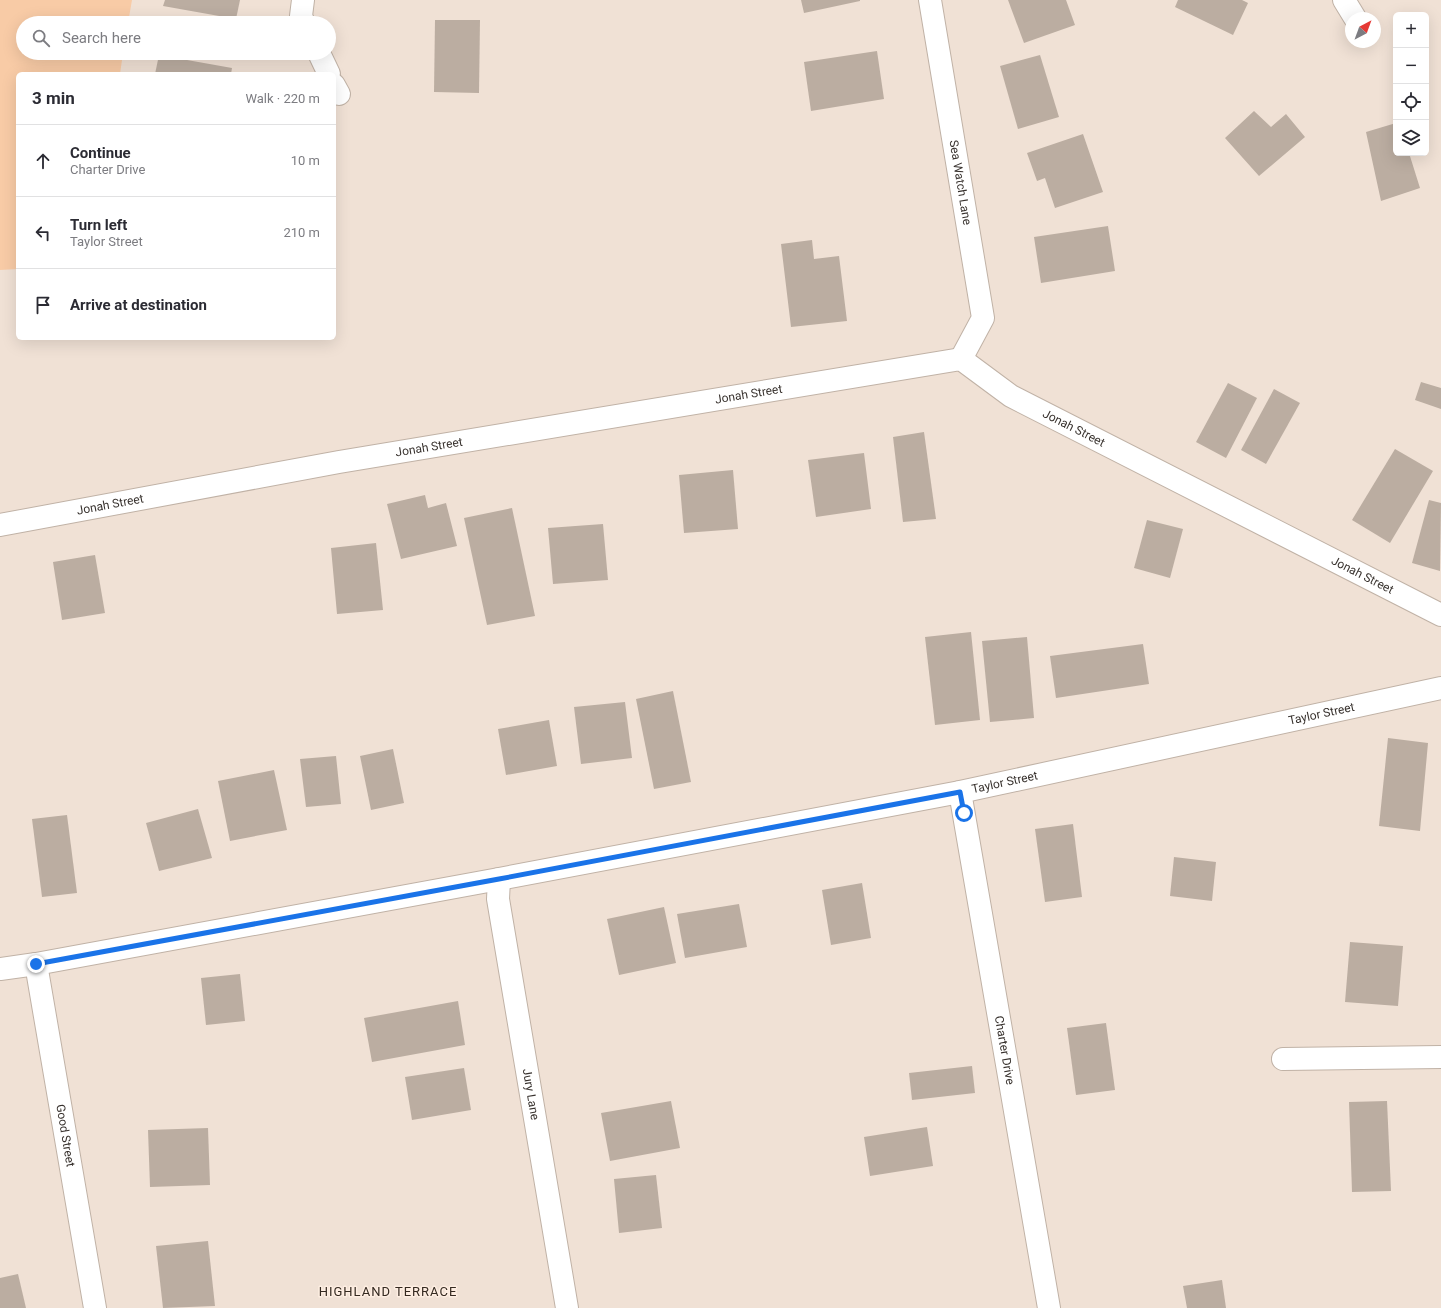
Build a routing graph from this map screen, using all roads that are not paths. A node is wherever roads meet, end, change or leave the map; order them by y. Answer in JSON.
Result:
{"nodes":[{"id":1,"x":303,"y":0,"type":"edge"},
{"id":2,"x":930,"y":0,"type":"edge"},
{"id":3,"x":1344,"y":0,"type":"edge"},
{"id":4,"x":1351,"y":12,"type":"edge"},
{"id":5,"x":301,"y":16,"type":"edge"},
{"id":6,"x":322,"y":60,"type":"edge"},
{"id":7,"x":328,"y":72,"type":"edge"},
{"id":8,"x":961,"y":359,"type":"junction"},
{"id":9,"x":0,"y":524,"type":"edge"},
{"id":10,"x":1441,"y":615,"type":"edge"},
{"id":11,"x":1441,"y":688,"type":"edge"},
{"id":12,"x":960,"y":792,"type":"junction"},
{"id":13,"x":499,"y":879,"type":"junction"},
{"id":14,"x":36,"y":964,"type":"junction"},
{"id":15,"x":0,"y":969,"type":"edge"},
{"id":16,"x":1441,"y":1057,"type":"edge"},
{"id":17,"x":1283,"y":1059,"type":"dead end"},
{"id":18,"x":95,"y":1308,"type":"edge"},
{"id":19,"x":567,"y":1308,"type":"edge"},
{"id":20,"x":1049,"y":1308,"type":"edge"}],
"edges":[{"from":1,"to":5,"type":"street"},
{"from":2,"to":8,"type":"street","name":"Sea Watch Lane"},
{"from":3,"to":4,"type":"street"},
{"from":6,"to":7,"type":"street"},
{"from":8,"to":9,"type":"street","name":"Jonah Street"},
{"from":8,"to":10,"type":"street","name":"Jonah Street"},
{"from":11,"to":12,"type":"street","name":"Taylor Street"},
{"from":12,"to":13,"type":"street","name":"Taylor Street"},
{"from":12,"to":20,"type":"street","name":"Charter Drive"},
{"from":13,"to":14,"type":"street","name":"Taylor Street"},
{"from":13,"to":19,"type":"street","name":"Jury Lane"},
{"from":14,"to":15,"type":"street","name":"Taylor Street"},
{"from":14,"to":18,"type":"street","name":"Good Street"},
{"from":16,"to":17,"type":"street"}]}
